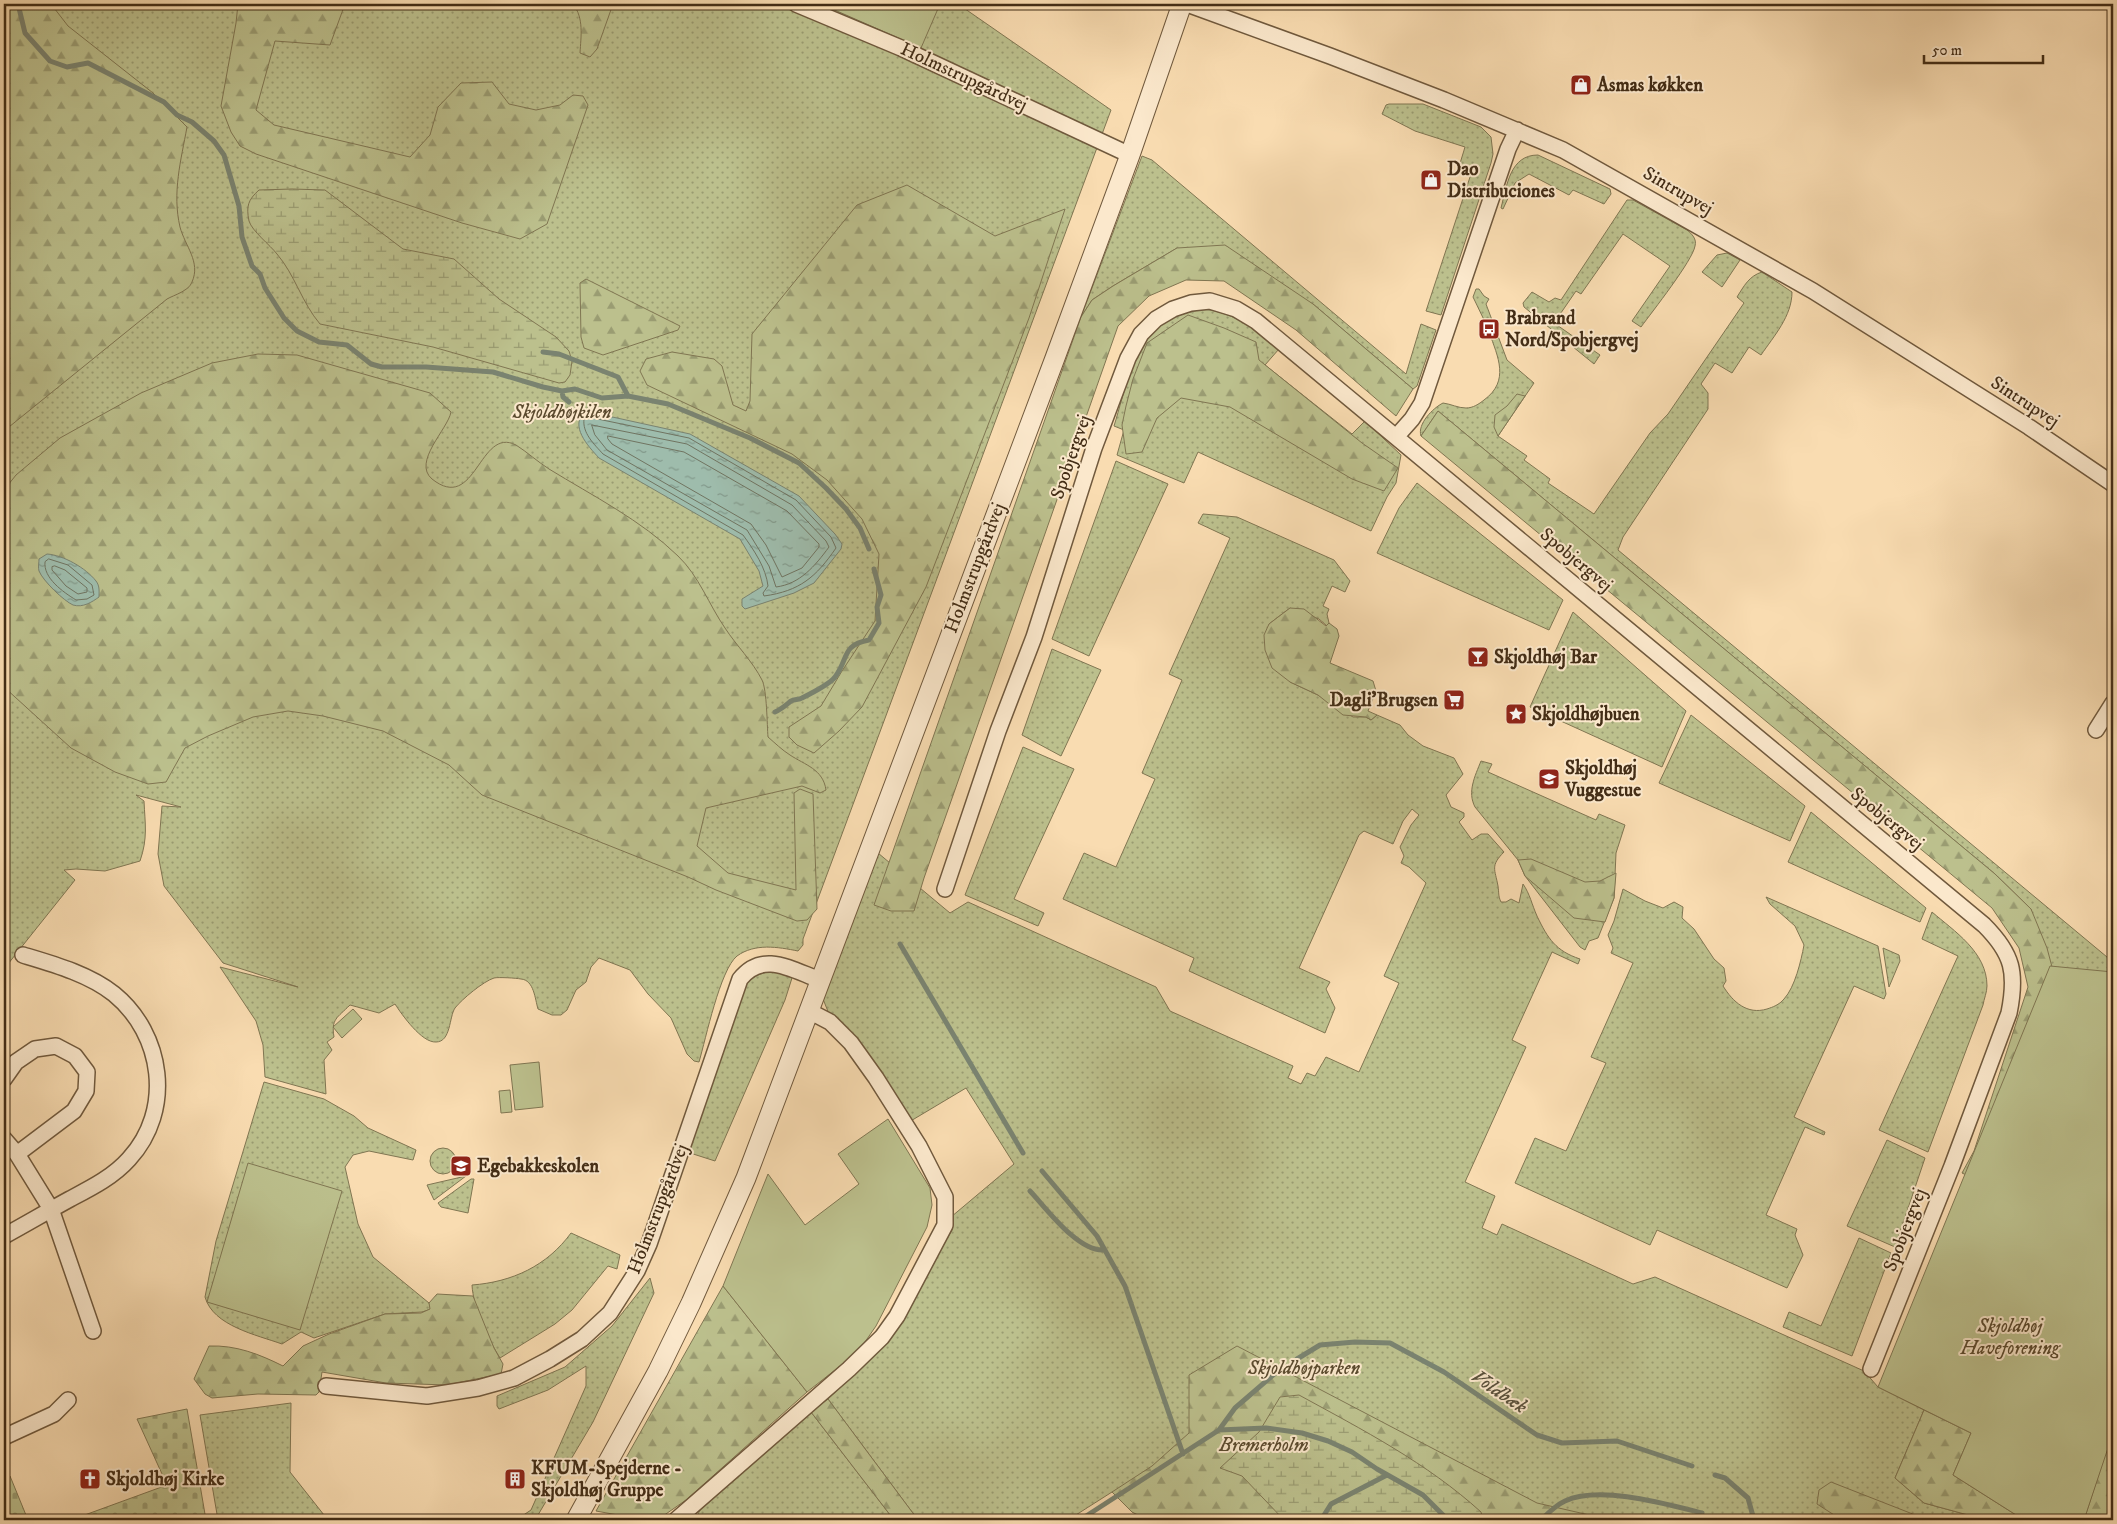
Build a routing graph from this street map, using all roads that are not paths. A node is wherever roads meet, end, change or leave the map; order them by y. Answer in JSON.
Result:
{"nodes":[{"id":1,"x":796,"y":4,"type":"edge"},
{"id":2,"x":1182,"y":4,"type":"edge"},
{"id":3,"x":1187,"y":4,"type":"edge"},
{"id":4,"x":1517,"y":130,"type":"junction"},
{"id":5,"x":1130,"y":155,"type":"junction"},
{"id":6,"x":1396,"y":436,"type":"junction"},
{"id":7,"x":2113,"y":484,"type":"edge"},
{"id":8,"x":2113,"y":703,"type":"edge"},
{"id":9,"x":2096,"y":730,"type":"dead end"},
{"id":10,"x":945,"y":889,"type":"dead end"},
{"id":11,"x":23,"y":955,"type":"dead end"},
{"id":12,"x":820,"y":980,"type":"junction"},
{"id":13,"x":809,"y":1011,"type":"junction"},
{"id":14,"x":4,"y":1080,"type":"edge"},
{"id":15,"x":4,"y":1139,"type":"edge"},
{"id":16,"x":17,"y":1154,"type":"junction"},
{"id":17,"x":51,"y":1209,"type":"junction"},
{"id":18,"x":4,"y":1236,"type":"edge"},
{"id":19,"x":93,"y":1331,"type":"dead end"},
{"id":20,"x":1871,"y":1369,"type":"dead end"},
{"id":21,"x":326,"y":1386,"type":"dead end"},
{"id":22,"x":68,"y":1400,"type":"dead end"},
{"id":23,"x":4,"y":1437,"type":"edge"},
{"id":24,"x":576,"y":1520,"type":"edge"},
{"id":25,"x":676,"y":1520,"type":"edge"}],
"edges":[{"from":1,"to":5,"type":"street","name":"Holmstrupgårdvej"},
{"from":2,"to":5,"type":"street","name":"Holmstrupgårdvej"},
{"from":3,"to":4,"type":"street","name":"Sintrupvej"},
{"from":4,"to":6,"type":"street"},
{"from":4,"to":7,"type":"street","name":"Sintrupvej"},
{"from":5,"to":12,"type":"street","name":"Holmstrupgårdvej"},
{"from":6,"to":10,"type":"street","name":"Spobjergvej"},
{"from":6,"to":20,"type":"street","name":"Spobjergvej"},
{"from":8,"to":9,"type":"street"},
{"from":11,"to":17,"type":"street"},
{"from":12,"to":13,"type":"street","name":"Holmstrupgårdvej"},
{"from":12,"to":21,"type":"street","name":"Holmstrupgårdvej"},
{"from":13,"to":24,"type":"street","name":"Holmstrupgårdvej"},
{"from":13,"to":25,"type":"street"},
{"from":14,"to":16,"type":"street"},
{"from":15,"to":16,"type":"street"},
{"from":16,"to":17,"type":"street"},
{"from":17,"to":18,"type":"street"},
{"from":17,"to":19,"type":"street"},
{"from":22,"to":23,"type":"street"}]}
